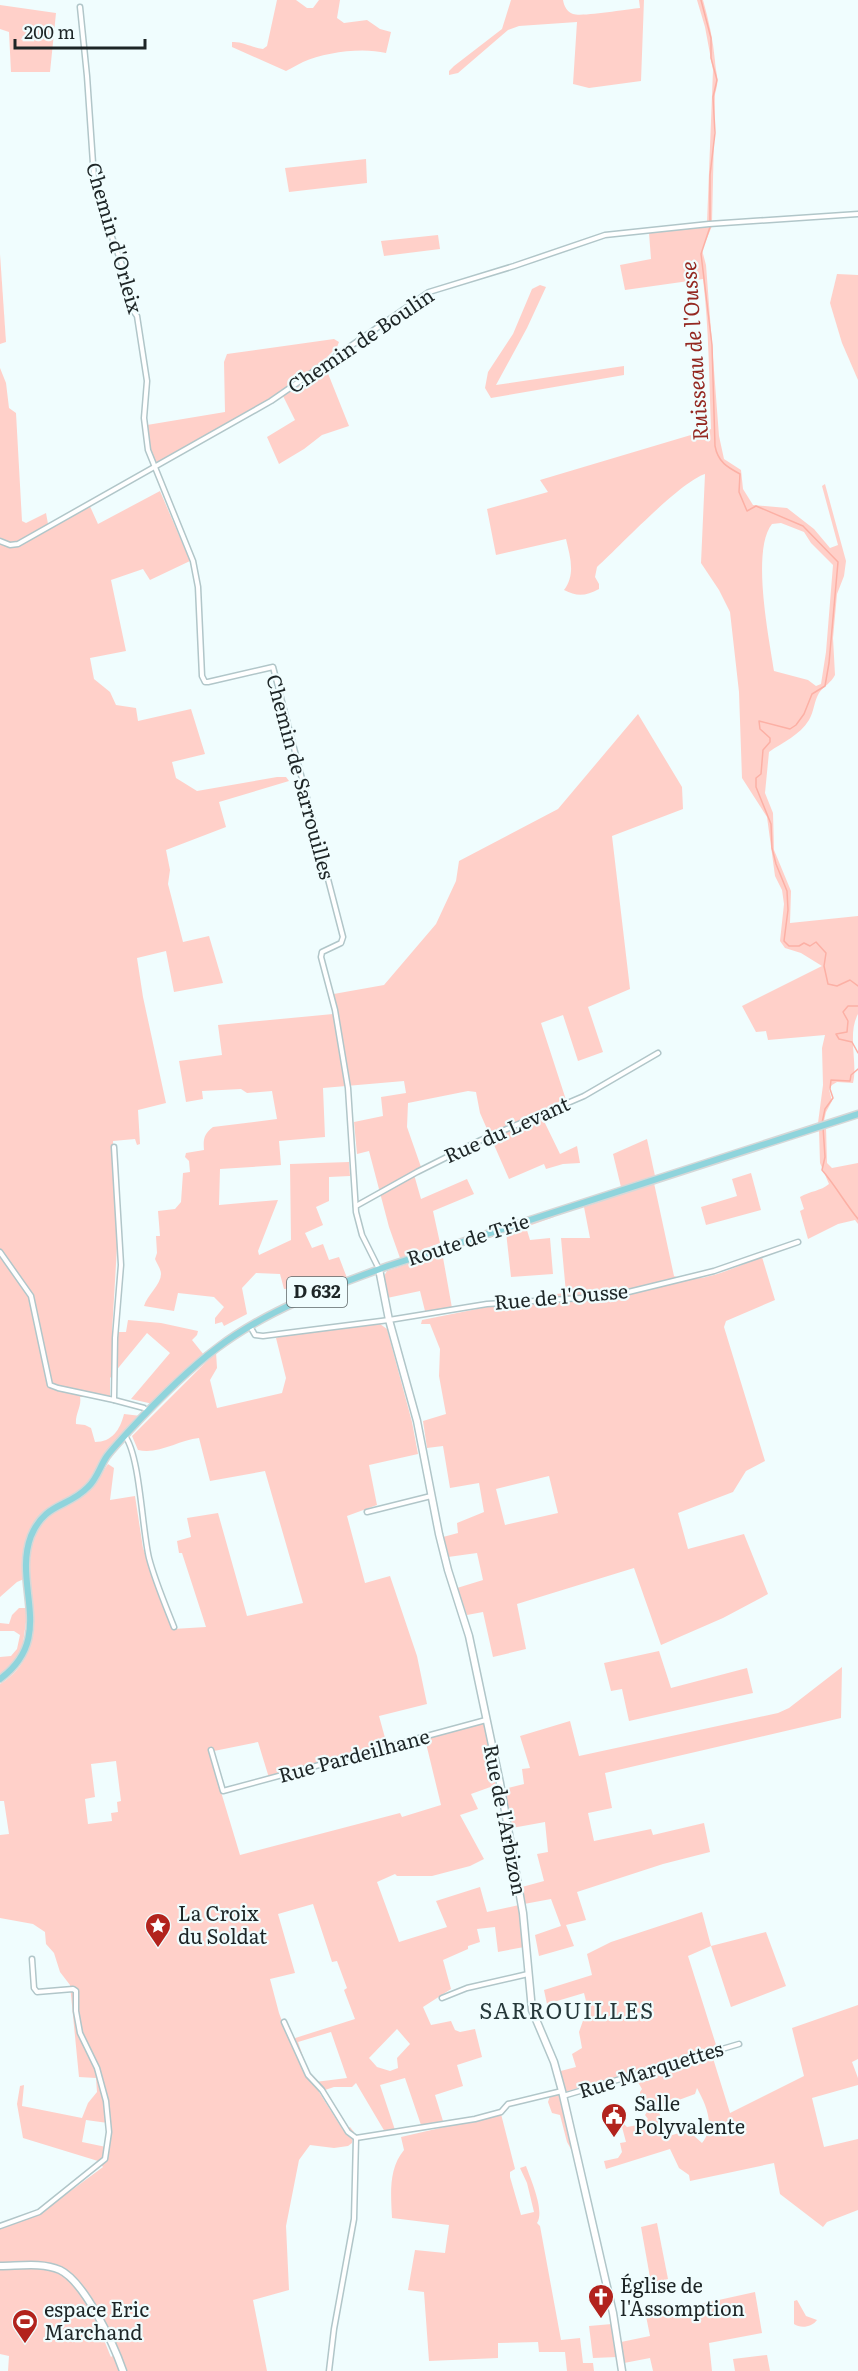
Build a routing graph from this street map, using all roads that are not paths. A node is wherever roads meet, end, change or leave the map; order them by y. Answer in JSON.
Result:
{"nodes":[{"id":1,"x":80,"y":7,"type":"dead end"},
{"id":2,"x":858,"y":214,"type":"edge"},
{"id":3,"x":154,"y":468,"type":"junction"},
{"id":4,"x":0,"y":541,"type":"edge"},
{"id":5,"x":658,"y":1053,"type":"dead end"},
{"id":6,"x":858,"y":1114,"type":"edge"},
{"id":7,"x":114,"y":1147,"type":"dead end"},
{"id":8,"x":356,"y":1206,"type":"junction"},
{"id":9,"x":798,"y":1242,"type":"dead end"},
{"id":10,"x":0,"y":1252,"type":"edge"},
{"id":11,"x":379,"y":1269,"type":"junction"},
{"id":12,"x":389,"y":1320,"type":"junction"},
{"id":13,"x":250,"y":1328,"type":"junction"},
{"id":14,"x":114,"y":1400,"type":"junction"},
{"id":15,"x":148,"y":1412,"type":"junction"},
{"id":16,"x":124,"y":1436,"type":"junction"},
{"id":17,"x":431,"y":1496,"type":"junction"},
{"id":18,"x":366,"y":1512,"type":"dead end"},
{"id":19,"x":174,"y":1627,"type":"dead end"},
{"id":20,"x":0,"y":1679,"type":"edge"},
{"id":21,"x":486,"y":1720,"type":"junction"},
{"id":22,"x":211,"y":1750,"type":"dead end"},
{"id":23,"x":32,"y":1959,"type":"dead end"},
{"id":24,"x":528,"y":1974,"type":"junction"},
{"id":25,"x":442,"y":1998,"type":"dead end"},
{"id":26,"x":284,"y":2022,"type":"dead end"},
{"id":27,"x":739,"y":2044,"type":"dead end"},
{"id":28,"x":563,"y":2094,"type":"junction"},
{"id":29,"x":356,"y":2138,"type":"junction"},
{"id":30,"x":0,"y":2226,"type":"edge"},
{"id":31,"x":0,"y":2266,"type":"edge"},
{"id":32,"x":123,"y":2371,"type":"edge"},
{"id":33,"x":329,"y":2371,"type":"edge"},
{"id":34,"x":622,"y":2371,"type":"edge"}],
"edges":[{"from":1,"to":3,"type":"street","name":"Chemin d'Orleix"},
{"from":2,"to":3,"type":"street","name":"Chemin de Boulin"},
{"from":3,"to":4,"type":"street","name":"Chemin de Boulin"},
{"from":3,"to":8,"type":"street","name":"Chemin de Sarrouilles"},
{"from":5,"to":8,"type":"street","name":"Rue du Levant"},
{"from":6,"to":11,"type":"main road","name":"Route de Trie","number":"D 632"},
{"from":7,"to":14,"type":"street"},
{"from":8,"to":11,"type":"street"},
{"from":9,"to":12,"type":"street","name":"Rue de l'Ousse"},
{"from":10,"to":14,"type":"street"},
{"from":11,"to":12,"type":"street","name":"Rue de l'Arbizon"},
{"from":11,"to":13,"type":"main road","name":"Route de Trie","number":"D 632"},
{"from":12,"to":13,"type":"street","name":"Rue de l'Ousse"},
{"from":12,"to":17,"type":"street","name":"Rue de l'Arbizon"},
{"from":13,"to":15,"type":"main road","name":"Route de Trie","number":"D 632"},
{"from":14,"to":15,"type":"street"},
{"from":15,"to":16,"type":"main road","number":"D 632"},
{"from":16,"to":19,"type":"street"},
{"from":16,"to":20,"type":"main road","number":"D 632"},
{"from":17,"to":18,"type":"street"},
{"from":17,"to":21,"type":"street","name":"Rue de l'Arbizon"},
{"from":21,"to":22,"type":"street","name":"Rue Pardeilhane"},
{"from":21,"to":24,"type":"street","name":"Rue de l'Arbizon"},
{"from":23,"to":30,"type":"street"},
{"from":24,"to":25,"type":"street"},
{"from":24,"to":28,"type":"street","name":"Rue de l'Arbizon"},
{"from":26,"to":29,"type":"street"},
{"from":27,"to":28,"type":"street","name":"Rue Marquettes"},
{"from":28,"to":29,"type":"street","name":"Rue Marquettes"},
{"from":28,"to":34,"type":"street","name":"Rue de l'Arbizon"},
{"from":29,"to":33,"type":"street"},
{"from":31,"to":32,"type":"street"}]}
